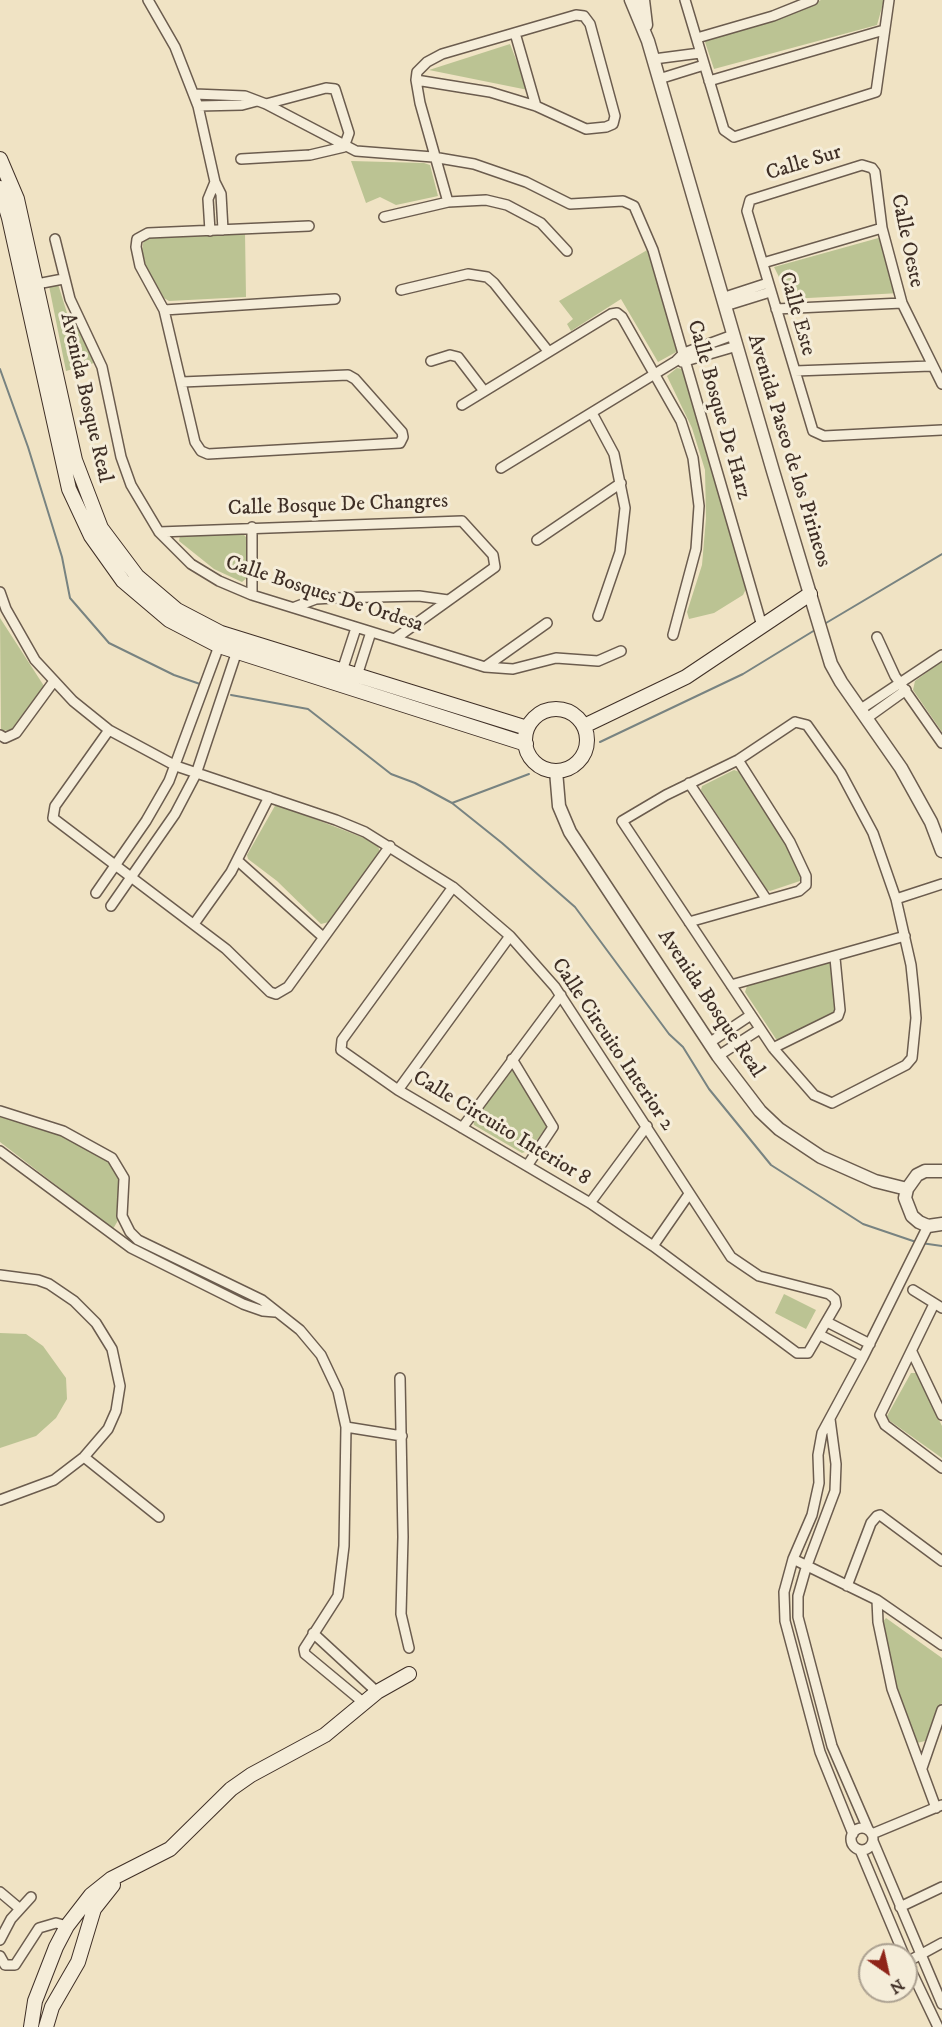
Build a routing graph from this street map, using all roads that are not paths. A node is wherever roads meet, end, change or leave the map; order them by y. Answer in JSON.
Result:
{"nodes":[{"id":1,"x":631,"y":0,"type":"edge"},
{"id":2,"x":643,"y":0,"type":"edge"},
{"id":3,"x":685,"y":0,"type":"edge"},
{"id":4,"x":813,"y":0,"type":"edge"},
{"id":5,"x":889,"y":0,"type":"edge"},
{"id":6,"x":150,"y":2,"type":"edge"},
{"id":7,"x":884,"y":30,"type":"junction"},
{"id":8,"x":515,"y":33,"type":"junction"},
{"id":9,"x":697,"y":38,"type":"junction"},
{"id":10,"x":648,"y":40,"type":"junction"},
{"id":11,"x":700,"y":53,"type":"junction"},
{"id":12,"x":654,"y":59,"type":"junction"},
{"id":13,"x":704,"y":65,"type":"junction"},
{"id":14,"x":407,"y":66,"type":"dead end"},
{"id":15,"x":416,"y":76,"type":"junction"},
{"id":16,"x":660,"y":79,"type":"junction"},
{"id":17,"x":709,"y":81,"type":"junction"},
{"id":18,"x":194,"y":94,"type":"junction"},
{"id":19,"x":262,"y":102,"type":"junction"},
{"id":20,"x":198,"y":106,"type":"junction"},
{"id":21,"x":536,"y":106,"type":"junction"},
{"id":22,"x":344,"y":147,"type":"junction"},
{"id":23,"x":434,"y":157,"type":"junction"},
{"id":24,"x":0,"y":159,"type":"edge"},
{"id":25,"x":241,"y":159,"type":"dead end"},
{"id":26,"x":872,"y":168,"type":"joint"},
{"id":27,"x":215,"y":182,"type":"junction"},
{"id":28,"x":0,"y":188,"type":"edge"},
{"id":29,"x":448,"y":202,"type":"junction"},
{"id":30,"x":748,"y":202,"type":"joint"},
{"id":31,"x":384,"y":217,"type":"dead end"},
{"id":32,"x":309,"y":226,"type":"dead end"},
{"id":33,"x":882,"y":228,"type":"junction"},
{"id":34,"x":223,"y":230,"type":"junction"},
{"id":35,"x":210,"y":231,"type":"junction"},
{"id":36,"x":55,"y":239,"type":"dead end"},
{"id":37,"x":567,"y":251,"type":"dead end"},
{"id":38,"x":763,"y":263,"type":"junction"},
{"id":39,"x":63,"y":279,"type":"junction"},
{"id":40,"x":37,"y":284,"type":"junction"},
{"id":41,"x":769,"y":287,"type":"junction"},
{"id":42,"x":401,"y":290,"type":"dead end"},
{"id":43,"x":334,"y":299,"type":"dead end"},
{"id":44,"x":724,"y":302,"type":"junction"},
{"id":45,"x":902,"y":303,"type":"junction"},
{"id":46,"x":776,"y":309,"type":"junction"},
{"id":47,"x":164,"y":310,"type":"junction"},
{"id":48,"x":735,"y":341,"type":"junction"},
{"id":49,"x":548,"y":351,"type":"junction"},
{"id":50,"x":682,"y":359,"type":"junction"},
{"id":51,"x":432,"y":361,"type":"dead end"},
{"id":52,"x":931,"y":366,"type":"junction"},
{"id":53,"x":795,"y":371,"type":"junction"},
{"id":54,"x":655,"y":374,"type":"junction"},
{"id":55,"x":182,"y":382,"type":"junction"},
{"id":56,"x":51,"y":384,"type":"junction"},
{"id":57,"x":942,"y":384,"type":"edge"},
{"id":58,"x":484,"y":391,"type":"junction"},
{"id":59,"x":462,"y":405,"type":"dead end"},
{"id":60,"x":592,"y":412,"type":"junction"},
{"id":61,"x":942,"y":430,"type":"edge"},
{"id":62,"x":501,"y":468,"type":"dead end"},
{"id":63,"x":621,"y":483,"type":"junction"},
{"id":64,"x":252,"y":527,"type":"junction"},
{"id":65,"x":159,"y":532,"type":"junction"},
{"id":66,"x":537,"y":540,"type":"dead end"},
{"id":67,"x":0,"y":592,"type":"edge"},
{"id":68,"x":810,"y":594,"type":"junction"},
{"id":69,"x":252,"y":595,"type":"junction"},
{"id":70,"x":448,"y":600,"type":"junction"},
{"id":71,"x":295,"y":607,"type":"junction"},
{"id":72,"x":3,"y":609,"type":"edge"},
{"id":73,"x":598,"y":616,"type":"dead end"},
{"id":74,"x":547,"y":623,"type":"dead end"},
{"id":75,"x":762,"y":626,"type":"junction"},
{"id":76,"x":356,"y":628,"type":"junction"},
{"id":77,"x":371,"y":632,"type":"junction"},
{"id":78,"x":673,"y":634,"type":"dead end"},
{"id":79,"x":877,"y":637,"type":"dead end"},
{"id":80,"x":396,"y":638,"type":"junction"},
{"id":81,"x":219,"y":646,"type":"junction"},
{"id":82,"x":237,"y":651,"type":"junction"},
{"id":83,"x":621,"y":651,"type":"dead end"},
{"id":84,"x":942,"y":655,"type":"edge"},
{"id":85,"x":485,"y":667,"type":"junction"},
{"id":86,"x":340,"y":677,"type":"junction"},
{"id":87,"x":54,"y":681,"type":"junction"},
{"id":88,"x":355,"y":682,"type":"junction"},
{"id":89,"x":903,"y":686,"type":"junction"},
{"id":90,"x":864,"y":713,"type":"junction"},
{"id":91,"x":584,"y":726,"type":"junction"},
{"id":92,"x":527,"y":728,"type":"junction"},
{"id":93,"x":109,"y":730,"type":"junction"},
{"id":94,"x":0,"y":735,"type":"edge"},
{"id":95,"x":942,"y":743,"type":"edge"},
{"id":96,"x":525,"y":744,"type":"junction"},
{"id":97,"x":738,"y":760,"type":"junction"},
{"id":98,"x":176,"y":766,"type":"junction"},
{"id":99,"x":556,"y":771,"type":"junction"},
{"id":100,"x":196,"y":774,"type":"junction"},
{"id":101,"x":689,"y":783,"type":"junction"},
{"id":102,"x":268,"y":797,"type":"junction"},
{"id":103,"x":390,"y":846,"type":"junction"},
{"id":104,"x":942,"y":851,"type":"edge"},
{"id":105,"x":238,"y":861,"type":"junction"},
{"id":106,"x":116,"y":866,"type":"junction"},
{"id":107,"x":132,"y":877,"type":"junction"},
{"id":108,"x":942,"y":884,"type":"edge"},
{"id":109,"x":453,"y":887,"type":"junction"},
{"id":110,"x":96,"y":893,"type":"dead end"},
{"id":111,"x":897,"y":898,"type":"junction"},
{"id":112,"x":767,"y":900,"type":"junction"},
{"id":113,"x":111,"y":906,"type":"dead end"},
{"id":114,"x":689,"y":922,"type":"junction"},
{"id":115,"x":194,"y":924,"type":"junction"},
{"id":116,"x":510,"y":936,"type":"junction"},
{"id":117,"x":905,"y":936,"type":"junction"},
{"id":118,"x":323,"y":937,"type":"junction"},
{"id":119,"x":835,"y":958,"type":"junction"},
{"id":120,"x":730,"y":985,"type":"junction"},
{"id":121,"x":561,"y":995,"type":"junction"},
{"id":122,"x":751,"y":1015,"type":"junction"},
{"id":123,"x":760,"y":1029,"type":"junction"},
{"id":124,"x":709,"y":1042,"type":"junction"},
{"id":125,"x":773,"y":1048,"type":"junction"},
{"id":126,"x":718,"y":1056,"type":"junction"},
{"id":127,"x":512,"y":1059,"type":"junction"},
{"id":128,"x":398,"y":1090,"type":"junction"},
{"id":129,"x":0,"y":1111,"type":"edge"},
{"id":130,"x":647,"y":1126,"type":"junction"},
{"id":131,"x":462,"y":1128,"type":"junction"},
{"id":132,"x":0,"y":1151,"type":"edge"},
{"id":133,"x":527,"y":1166,"type":"junction"},
{"id":134,"x":942,"y":1172,"type":"edge"},
{"id":135,"x":907,"y":1189,"type":"junction"},
{"id":136,"x":689,"y":1194,"type":"junction"},
{"id":137,"x":590,"y":1203,"type":"junction"},
{"id":138,"x":942,"y":1224,"type":"edge"},
{"id":139,"x":925,"y":1231,"type":"junction"},
{"id":140,"x":653,"y":1246,"type":"junction"},
{"id":141,"x":0,"y":1275,"type":"edge"},
{"id":142,"x":913,"y":1290,"type":"dead end"},
{"id":143,"x":938,"y":1306,"type":"edge"},
{"id":144,"x":275,"y":1312,"type":"junction"},
{"id":145,"x":827,"y":1322,"type":"junction"},
{"id":146,"x":820,"y":1335,"type":"junction"},
{"id":147,"x":870,"y":1344,"type":"junction"},
{"id":148,"x":912,"y":1352,"type":"junction"},
{"id":149,"x":805,"y":1355,"type":"joint"},
{"id":150,"x":863,"y":1357,"type":"junction"},
{"id":151,"x":400,"y":1378,"type":"dead end"},
{"id":152,"x":942,"y":1415,"type":"edge"},
{"id":153,"x":830,"y":1419,"type":"junction"},
{"id":154,"x":346,"y":1427,"type":"junction"},
{"id":155,"x":402,"y":1436,"type":"junction"},
{"id":156,"x":84,"y":1457,"type":"junction"},
{"id":157,"x":942,"y":1468,"type":"edge"},
{"id":158,"x":0,"y":1500,"type":"edge"},
{"id":159,"x":159,"y":1517,"type":"dead end"},
{"id":160,"x":793,"y":1559,"type":"junction"},
{"id":161,"x":942,"y":1561,"type":"edge"},
{"id":162,"x":806,"y":1568,"type":"junction"},
{"id":163,"x":847,"y":1586,"type":"junction"},
{"id":164,"x":877,"y":1600,"type":"junction"},
{"id":165,"x":313,"y":1633,"type":"junction"},
{"id":166,"x":942,"y":1645,"type":"edge"},
{"id":167,"x":409,"y":1648,"type":"dead end"},
{"id":168,"x":340,"y":1656,"type":"junction"},
{"id":169,"x":327,"y":1671,"type":"junction"},
{"id":170,"x":409,"y":1674,"type":"dead end"},
{"id":171,"x":378,"y":1692,"type":"junction"},
{"id":172,"x":364,"y":1703,"type":"junction"},
{"id":173,"x":942,"y":1710,"type":"edge"},
{"id":174,"x":921,"y":1768,"type":"junction"},
{"id":175,"x":939,"y":1807,"type":"edge"},
{"id":176,"x":853,"y":1834,"type":"junction"},
{"id":177,"x":871,"y":1835,"type":"junction"},
{"id":178,"x":860,"y":1850,"type":"junction"},
{"id":179,"x":127,"y":1871,"type":"junction"},
{"id":180,"x":942,"y":1887,"type":"edge"},
{"id":181,"x":0,"y":1892,"type":"edge"},
{"id":182,"x":31,"y":1897,"type":"dead end"},
{"id":183,"x":900,"y":1907,"type":"junction"},
{"id":184,"x":19,"y":1908,"type":"junction"},
{"id":185,"x":67,"y":1926,"type":"junction"},
{"id":186,"x":0,"y":1940,"type":"edge"},
{"id":187,"x":84,"y":1940,"type":"junction"},
{"id":188,"x":899,"y":1943,"type":"edge"},
{"id":189,"x":942,"y":1943,"type":"edge"},
{"id":190,"x":920,"y":1954,"type":"junction"},
{"id":191,"x":0,"y":1956,"type":"edge"},
{"id":192,"x":43,"y":1977,"type":"junction"},
{"id":193,"x":66,"y":1984,"type":"junction"},
{"id":194,"x":918,"y":1986,"type":"edge"},
{"id":195,"x":942,"y":2004,"type":"edge"},
{"id":196,"x":31,"y":2027,"type":"edge"},
{"id":197,"x":46,"y":2027,"type":"edge"},
{"id":198,"x":938,"y":2027,"type":"edge"}],
"edges":[{"from":1,"to":10,"type":"street"},
{"from":2,"to":10,"type":"street"},
{"from":3,"to":9,"type":"street"},
{"from":4,"to":9,"type":"street"},
{"from":5,"to":7,"type":"street"},
{"from":6,"to":18,"type":"street"},
{"from":7,"to":17,"type":"street"},
{"from":7,"to":17,"type":"street"},
{"from":8,"to":15,"type":"street"},
{"from":8,"to":21,"type":"street"},
{"from":8,"to":21,"type":"street"},
{"from":9,"to":11,"type":"street"},
{"from":10,"to":12,"type":"street","name":"Avenida Paseo de los Pirineos"},
{"from":11,"to":12,"type":"street"},
{"from":11,"to":13,"type":"street"},
{"from":12,"to":16,"type":"street","name":"Avenida Paseo de los Pirineos"},
{"from":13,"to":16,"type":"street"},
{"from":13,"to":17,"type":"street"},
{"from":14,"to":15,"type":"street"},
{"from":15,"to":21,"type":"street"},
{"from":15,"to":23,"type":"street"},
{"from":16,"to":44,"type":"street","name":"Avenida Paseo de los Pirineos"},
{"from":18,"to":19,"type":"street"},
{"from":18,"to":20,"type":"street"},
{"from":19,"to":20,"type":"street"},
{"from":19,"to":22,"type":"street"},
{"from":19,"to":22,"type":"street"},
{"from":20,"to":27,"type":"street"},
{"from":22,"to":23,"type":"street"},
{"from":22,"to":25,"type":"street"},
{"from":23,"to":29,"type":"street"},
{"from":23,"to":50,"type":"street","name":"Calle Bosque De Harz"},
{"from":24,"to":40,"type":"main road","name":"Avenida Bosque Real"},
{"from":26,"to":30,"type":"street","name":"Calle Sur"},
{"from":26,"to":33,"type":"street","name":"Calle Oeste"},
{"from":27,"to":34,"type":"street"},
{"from":27,"to":35,"type":"street"},
{"from":28,"to":56,"type":"main road","name":"Avenida Bosque Real"},
{"from":29,"to":31,"type":"street"},
{"from":29,"to":37,"type":"street"},
{"from":30,"to":38,"type":"street","name":"Calle Este"},
{"from":32,"to":34,"type":"street"},
{"from":33,"to":38,"type":"street"},
{"from":33,"to":45,"type":"street","name":"Calle Oeste"},
{"from":34,"to":35,"type":"street"},
{"from":35,"to":47,"type":"street"},
{"from":36,"to":39,"type":"street","name":"Calle Bosques De Ordesa"},
{"from":38,"to":41,"type":"street","name":"Calle Este"},
{"from":39,"to":40,"type":"street"},
{"from":39,"to":65,"type":"street","name":"Calle Bosques De Ordesa"},
{"from":40,"to":56,"type":"main road","name":"Avenida Bosque Real"},
{"from":41,"to":44,"type":"street"},
{"from":41,"to":46,"type":"street","name":"Calle Este"},
{"from":42,"to":49,"type":"street"},
{"from":43,"to":47,"type":"street"},
{"from":44,"to":48,"type":"street","name":"Avenida Paseo de los Pirineos"},
{"from":45,"to":46,"type":"street"},
{"from":45,"to":52,"type":"street","name":"Calle Oeste"},
{"from":46,"to":53,"type":"street","name":"Calle Este"},
{"from":47,"to":55,"type":"street"},
{"from":48,"to":50,"type":"street"},
{"from":48,"to":68,"type":"street","name":"Avenida Paseo de los Pirineos"},
{"from":49,"to":54,"type":"street"},
{"from":49,"to":58,"type":"street"},
{"from":50,"to":54,"type":"street"},
{"from":50,"to":75,"type":"street","name":"Calle Bosque De Harz"},
{"from":51,"to":58,"type":"street"},
{"from":52,"to":53,"type":"street"},
{"from":52,"to":57,"type":"street","name":"Calle Oeste"},
{"from":53,"to":61,"type":"street","name":"Calle Este"},
{"from":54,"to":60,"type":"street"},
{"from":54,"to":78,"type":"street"},
{"from":55,"to":55,"type":"street"},
{"from":56,"to":81,"type":"main road","name":"Avenida Bosque Real"},
{"from":56,"to":86,"type":"main road","name":"Avenida Bosque Real"},
{"from":58,"to":59,"type":"street"},
{"from":60,"to":62,"type":"street"},
{"from":60,"to":63,"type":"street"},
{"from":63,"to":66,"type":"street"},
{"from":63,"to":73,"type":"street"},
{"from":64,"to":65,"type":"street","name":"Calle Bosque De Changres"},
{"from":64,"to":69,"type":"street"},
{"from":64,"to":70,"type":"street","name":"Calle Bosque De Changres"},
{"from":65,"to":69,"type":"street","name":"Calle Bosques De Ordesa"},
{"from":67,"to":72,"type":"street","name":"Calle Circuito Interior 2"},
{"from":68,"to":75,"type":"main road"},
{"from":68,"to":90,"type":"street","name":"Avenida Paseo de los Pirineos"},
{"from":69,"to":71,"type":"street","name":"Calle Bosques De Ordesa"},
{"from":70,"to":71,"type":"street"},
{"from":70,"to":80,"type":"street"},
{"from":71,"to":76,"type":"street","name":"Calle Bosques De Ordesa"},
{"from":72,"to":87,"type":"street","name":"Calle Circuito Interior 2"},
{"from":74,"to":85,"type":"street"},
{"from":75,"to":91,"type":"main road"},
{"from":76,"to":77,"type":"street","name":"Calle Bosques De Ordesa"},
{"from":76,"to":86,"type":"street"},
{"from":77,"to":80,"type":"street","name":"Calle Bosques De Ordesa"},
{"from":77,"to":88,"type":"street"},
{"from":79,"to":89,"type":"street"},
{"from":80,"to":85,"type":"street","name":"Calle Bosques De Ordesa"},
{"from":81,"to":82,"type":"main road","name":"Avenida Bosque Real"},
{"from":81,"to":98,"type":"street"},
{"from":82,"to":86,"type":"main road","name":"Avenida Bosque Real"},
{"from":82,"to":100,"type":"street"},
{"from":83,"to":85,"type":"street","name":"Calle Bosques De Ordesa"},
{"from":84,"to":89,"type":"street"},
{"from":86,"to":88,"type":"main road","name":"Avenida Bosque Real"},
{"from":87,"to":93,"type":"street","name":"Calle Circuito Interior 2"},
{"from":87,"to":94,"type":"street"},
{"from":88,"to":92,"type":"main road","name":"Avenida Bosque Real"},
{"from":88,"to":96,"type":"main road","name":"Avenida Bosque Real"},
{"from":89,"to":90,"type":"street"},
{"from":89,"to":95,"type":"street"},
{"from":90,"to":104,"type":"street","name":"Avenida Paseo de los Pirineos"},
{"from":91,"to":92,"type":"main road"},
{"from":91,"to":99,"type":"main road"},
{"from":92,"to":96,"type":"main road"},
{"from":93,"to":98,"type":"street","name":"Calle Circuito Interior 2"},
{"from":93,"to":106,"type":"street"},
{"from":96,"to":99,"type":"main road"},
{"from":97,"to":101,"type":"street"},
{"from":97,"to":111,"type":"street"},
{"from":97,"to":112,"type":"street"},
{"from":98,"to":100,"type":"street","name":"Calle Circuito Interior 2"},
{"from":98,"to":106,"type":"street"},
{"from":99,"to":124,"type":"street","name":"Avenida Bosque Real"},
{"from":100,"to":102,"type":"street","name":"Calle Circuito Interior 2"},
{"from":100,"to":107,"type":"street"},
{"from":101,"to":112,"type":"street"},
{"from":101,"to":114,"type":"street"},
{"from":102,"to":103,"type":"street","name":"Calle Circuito Interior 2"},
{"from":102,"to":105,"type":"street"},
{"from":103,"to":109,"type":"street","name":"Calle Circuito Interior 2"},
{"from":103,"to":118,"type":"street"},
{"from":105,"to":115,"type":"street"},
{"from":105,"to":118,"type":"street"},
{"from":106,"to":107,"type":"street"},
{"from":106,"to":110,"type":"street"},
{"from":107,"to":113,"type":"street"},
{"from":107,"to":115,"type":"street"},
{"from":108,"to":111,"type":"street"},
{"from":109,"to":116,"type":"street","name":"Calle Circuito Interior 2"},
{"from":109,"to":128,"type":"street","name":"Calle Circuito Interior 8"},
{"from":111,"to":117,"type":"street"},
{"from":112,"to":114,"type":"street"},
{"from":114,"to":120,"type":"street"},
{"from":115,"to":118,"type":"street"},
{"from":116,"to":121,"type":"street","name":"Calle Circuito Interior 2"},
{"from":116,"to":128,"type":"street"},
{"from":117,"to":119,"type":"street"},
{"from":117,"to":125,"type":"street"},
{"from":119,"to":120,"type":"street"},
{"from":119,"to":125,"type":"street"},
{"from":120,"to":122,"type":"street"},
{"from":121,"to":127,"type":"street"},
{"from":121,"to":130,"type":"street","name":"Calle Circuito Interior 2"},
{"from":122,"to":123,"type":"street"},
{"from":122,"to":124,"type":"street"},
{"from":123,"to":125,"type":"street"},
{"from":123,"to":126,"type":"street"},
{"from":124,"to":126,"type":"street","name":"Avenida Bosque Real"},
{"from":126,"to":135,"type":"street","name":"Avenida Bosque Real"},
{"from":127,"to":131,"type":"street"},
{"from":127,"to":133,"type":"street"},
{"from":128,"to":131,"type":"street","name":"Calle Circuito Interior 8"},
{"from":129,"to":144,"type":"street"},
{"from":130,"to":136,"type":"street","name":"Calle Circuito Interior 2"},
{"from":130,"to":137,"type":"street"},
{"from":131,"to":133,"type":"street","name":"Calle Circuito Interior 8"},
{"from":132,"to":144,"type":"street"},
{"from":133,"to":137,"type":"street","name":"Calle Circuito Interior 8"},
{"from":134,"to":135,"type":"street"},
{"from":135,"to":139,"type":"street"},
{"from":136,"to":140,"type":"street"},
{"from":136,"to":145,"type":"street","name":"Calle Circuito Interior 2"},
{"from":137,"to":140,"type":"street","name":"Calle Circuito Interior 8"},
{"from":138,"to":139,"type":"street"},
{"from":139,"to":147,"type":"street"},
{"from":140,"to":149,"type":"street","name":"Calle Circuito Interior 8"},
{"from":141,"to":156,"type":"street"},
{"from":142,"to":143,"type":"street"},
{"from":143,"to":148,"type":"street"},
{"from":144,"to":154,"type":"street"},
{"from":145,"to":146,"type":"street","name":"Calle Circuito Interior 2"},
{"from":145,"to":147,"type":"street"},
{"from":146,"to":149,"type":"street","name":"Calle Circuito Interior 2"},
{"from":146,"to":150,"type":"street"},
{"from":147,"to":150,"type":"street"},
{"from":148,"to":152,"type":"street"},
{"from":148,"to":157,"type":"street"},
{"from":150,"to":153,"type":"street"},
{"from":151,"to":155,"type":"street"},
{"from":153,"to":160,"type":"street"},
{"from":153,"to":162,"type":"street"},
{"from":154,"to":155,"type":"street"},
{"from":154,"to":165,"type":"street"},
{"from":155,"to":167,"type":"street"},
{"from":156,"to":158,"type":"street"},
{"from":156,"to":159,"type":"street"},
{"from":160,"to":162,"type":"street"},
{"from":160,"to":176,"type":"street"},
{"from":161,"to":163,"type":"street"},
{"from":162,"to":163,"type":"street"},
{"from":162,"to":177,"type":"street"},
{"from":163,"to":164,"type":"street"},
{"from":164,"to":166,"type":"street"},
{"from":164,"to":174,"type":"street"},
{"from":165,"to":168,"type":"street"},
{"from":165,"to":169,"type":"street"},
{"from":168,"to":169,"type":"street"},
{"from":168,"to":171,"type":"street"},
{"from":169,"to":172,"type":"street"},
{"from":170,"to":171,"type":"main road"},
{"from":171,"to":172,"type":"main road"},
{"from":172,"to":179,"type":"main road"},
{"from":173,"to":174,"type":"street"},
{"from":174,"to":175,"type":"street"},
{"from":175,"to":177,"type":"street"},
{"from":176,"to":177,"type":"street"},
{"from":176,"to":178,"type":"street"},
{"from":177,"to":178,"type":"street"},
{"from":177,"to":183,"type":"street"},
{"from":178,"to":188,"type":"street"},
{"from":179,"to":185,"type":"main road"},
{"from":179,"to":187,"type":"main road"},
{"from":180,"to":183,"type":"street"},
{"from":181,"to":184,"type":"street"},
{"from":182,"to":184,"type":"street"},
{"from":183,"to":190,"type":"street"},
{"from":184,"to":186,"type":"street"},
{"from":185,"to":187,"type":"main road"},
{"from":185,"to":191,"type":"street"},
{"from":185,"to":192,"type":"main road"},
{"from":187,"to":193,"type":"main road"},
{"from":189,"to":190,"type":"street"},
{"from":190,"to":195,"type":"street"},
{"from":192,"to":193,"type":"main road"},
{"from":192,"to":196,"type":"main road"},
{"from":193,"to":197,"type":"main road"},
{"from":194,"to":198,"type":"street"}]}
